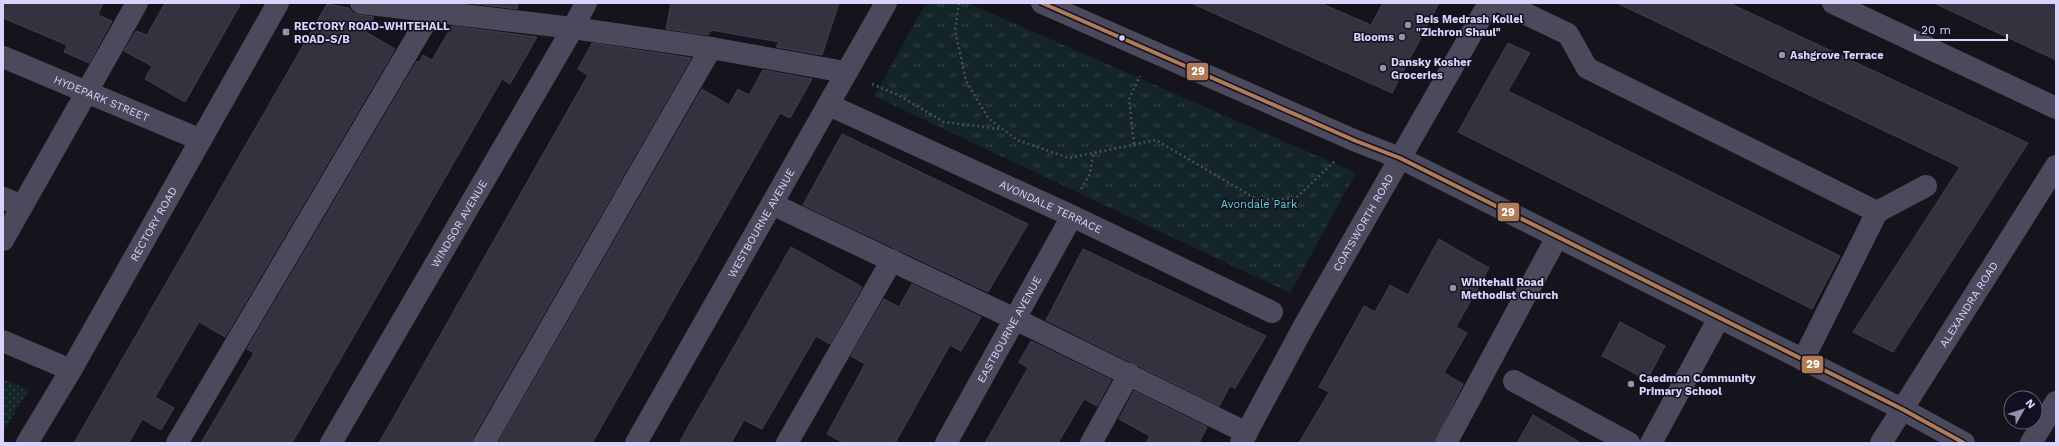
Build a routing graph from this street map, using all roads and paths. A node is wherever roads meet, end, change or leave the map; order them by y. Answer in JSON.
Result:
{"nodes":[{"id":1,"x":137,"y":3,"type":"edge"},
{"id":2,"x":278,"y":3,"type":"edge"},
{"id":3,"x":361,"y":3,"type":"edge"},
{"id":4,"x":586,"y":3,"type":"edge"},
{"id":5,"x":886,"y":3,"type":"edge"},
{"id":6,"x":958,"y":3,"type":"edge"},
{"id":7,"x":1042,"y":3,"type":"edge"},
{"id":8,"x":1489,"y":3,"type":"edge"},
{"id":9,"x":1503,"y":3,"type":"edge"},
{"id":10,"x":1833,"y":3,"type":"edge"},
{"id":11,"x":432,"y":11,"type":"junction"},
{"id":12,"x":573,"y":28,"type":"junction"},
{"id":13,"x":711,"y":48,"type":"junction"},
{"id":14,"x":1152,"y":51,"type":"junction"},
{"id":15,"x":3,"y":57,"type":"edge"},
{"id":16,"x":845,"y":72,"type":"junction"},
{"id":17,"x":87,"y":93,"type":"junction"},
{"id":18,"x":829,"y":105,"type":"junction"},
{"id":19,"x":2056,"y":108,"type":"edge"},
{"id":20,"x":1002,"y":129,"type":"junction"},
{"id":21,"x":201,"y":140,"type":"junction"},
{"id":22,"x":1356,"y":141,"type":"junction"},
{"id":23,"x":1134,"y":144,"type":"junction"},
{"id":24,"x":1094,"y":153,"type":"junction"},
{"id":25,"x":1400,"y":158,"type":"junction"},
{"id":26,"x":2052,"y":179,"type":"edge"},
{"id":27,"x":1926,"y":186,"type":"dead end"},
{"id":28,"x":13,"y":202,"type":"edge"},
{"id":29,"x":772,"y":204,"type":"junction"},
{"id":30,"x":1063,"y":212,"type":"junction"},
{"id":31,"x":1877,"y":212,"type":"junction"},
{"id":32,"x":1557,"y":237,"type":"junction"},
{"id":33,"x":3,"y":240,"type":"edge"},
{"id":34,"x":892,"y":260,"type":"junction"},
{"id":35,"x":1272,"y":312,"type":"dead end"},
{"id":36,"x":1719,"y":318,"type":"junction"},
{"id":37,"x":1015,"y":319,"type":"junction"},
{"id":38,"x":3,"y":341,"type":"edge"},
{"id":39,"x":1803,"y":360,"type":"junction"},
{"id":40,"x":71,"y":370,"type":"junction"},
{"id":41,"x":1129,"y":374,"type":"junction"},
{"id":42,"x":1514,"y":381,"type":"dead end"},
{"id":43,"x":2056,"y":402,"type":"edge"},
{"id":44,"x":1902,"y":409,"type":"junction"},
{"id":45,"x":1244,"y":438,"type":"edge"},
{"id":46,"x":27,"y":443,"type":"edge"},
{"id":47,"x":177,"y":443,"type":"edge"},
{"id":48,"x":331,"y":443,"type":"edge"},
{"id":49,"x":484,"y":443,"type":"edge"},
{"id":50,"x":636,"y":443,"type":"edge"},
{"id":51,"x":787,"y":443,"type":"edge"},
{"id":52,"x":946,"y":443,"type":"edge"},
{"id":53,"x":1091,"y":443,"type":"edge"},
{"id":54,"x":1446,"y":443,"type":"edge"},
{"id":55,"x":1629,"y":443,"type":"edge"},
{"id":56,"x":1651,"y":443,"type":"edge"},
{"id":57,"x":1881,"y":443,"type":"edge"},
{"id":58,"x":1964,"y":443,"type":"edge"},
{"id":59,"x":2031,"y":443,"type":"edge"}],
"edges":[{"from":1,"to":17,"type":"street"},
{"from":2,"to":21,"type":"street","name":"RECTORY ROAD"},
{"from":3,"to":11,"type":"street"},
{"from":4,"to":12,"type":"street","name":"WINDSOR AVENUE"},
{"from":5,"to":16,"type":"street","name":"WESTBOURNE AVENUE"},
{"from":6,"to":20,"type":"path"},
{"from":7,"to":14,"type":"street"},
{"from":8,"to":25,"type":"street","name":"COATSWORTH ROAD"},
{"from":9,"to":31,"type":"street"},
{"from":10,"to":19,"type":"street"},
{"from":11,"to":12,"type":"street"},
{"from":11,"to":47,"type":"street"},
{"from":12,"to":13,"type":"street"},
{"from":12,"to":48,"type":"street","name":"WINDSOR AVENUE"},
{"from":13,"to":16,"type":"street"},
{"from":13,"to":49,"type":"street"},
{"from":14,"to":22,"type":"street"},
{"from":14,"to":23,"type":"path"},
{"from":15,"to":17,"type":"street","name":"HYDEPARK STREET"},
{"from":16,"to":18,"type":"street","name":"WESTBOURNE AVENUE"},
{"from":16,"to":20,"type":"path"},
{"from":17,"to":21,"type":"street","name":"HYDEPARK STREET"},
{"from":17,"to":28,"type":"street"},
{"from":18,"to":29,"type":"street","name":"WESTBOURNE AVENUE"},
{"from":18,"to":30,"type":"street","name":"AVONDALE TERRACE"},
{"from":20,"to":24,"type":"path"},
{"from":21,"to":40,"type":"street","name":"RECTORY ROAD"},
{"from":22,"to":23,"type":"path"},
{"from":22,"to":25,"type":"street"},
{"from":23,"to":24,"type":"path"},
{"from":24,"to":30,"type":"path"},
{"from":25,"to":32,"type":"street"},
{"from":25,"to":45,"type":"street","name":"COATSWORTH ROAD"},
{"from":26,"to":44,"type":"street","name":"ALEXANDRA ROAD"},
{"from":27,"to":31,"type":"street"},
{"from":28,"to":33,"type":"street"},
{"from":29,"to":34,"type":"street"},
{"from":29,"to":50,"type":"street","name":"WESTBOURNE AVENUE"},
{"from":30,"to":35,"type":"street","name":"AVONDALE TERRACE"},
{"from":30,"to":37,"type":"street","name":"EASTBOURNE AVENUE"},
{"from":31,"to":39,"type":"street"},
{"from":32,"to":36,"type":"street"},
{"from":32,"to":54,"type":"street"},
{"from":34,"to":37,"type":"street"},
{"from":34,"to":51,"type":"street"},
{"from":36,"to":39,"type":"street"},
{"from":36,"to":56,"type":"street"},
{"from":37,"to":41,"type":"street"},
{"from":37,"to":52,"type":"street","name":"EASTBOURNE AVENUE"},
{"from":38,"to":40,"type":"street"},
{"from":39,"to":44,"type":"street"},
{"from":40,"to":46,"type":"street","name":"RECTORY ROAD"},
{"from":41,"to":45,"type":"street"},
{"from":41,"to":53,"type":"street"},
{"from":42,"to":55,"type":"street"},
{"from":43,"to":59,"type":"street"},
{"from":44,"to":57,"type":"street","name":"ALEXANDRA ROAD"},
{"from":44,"to":58,"type":"street"}]}
